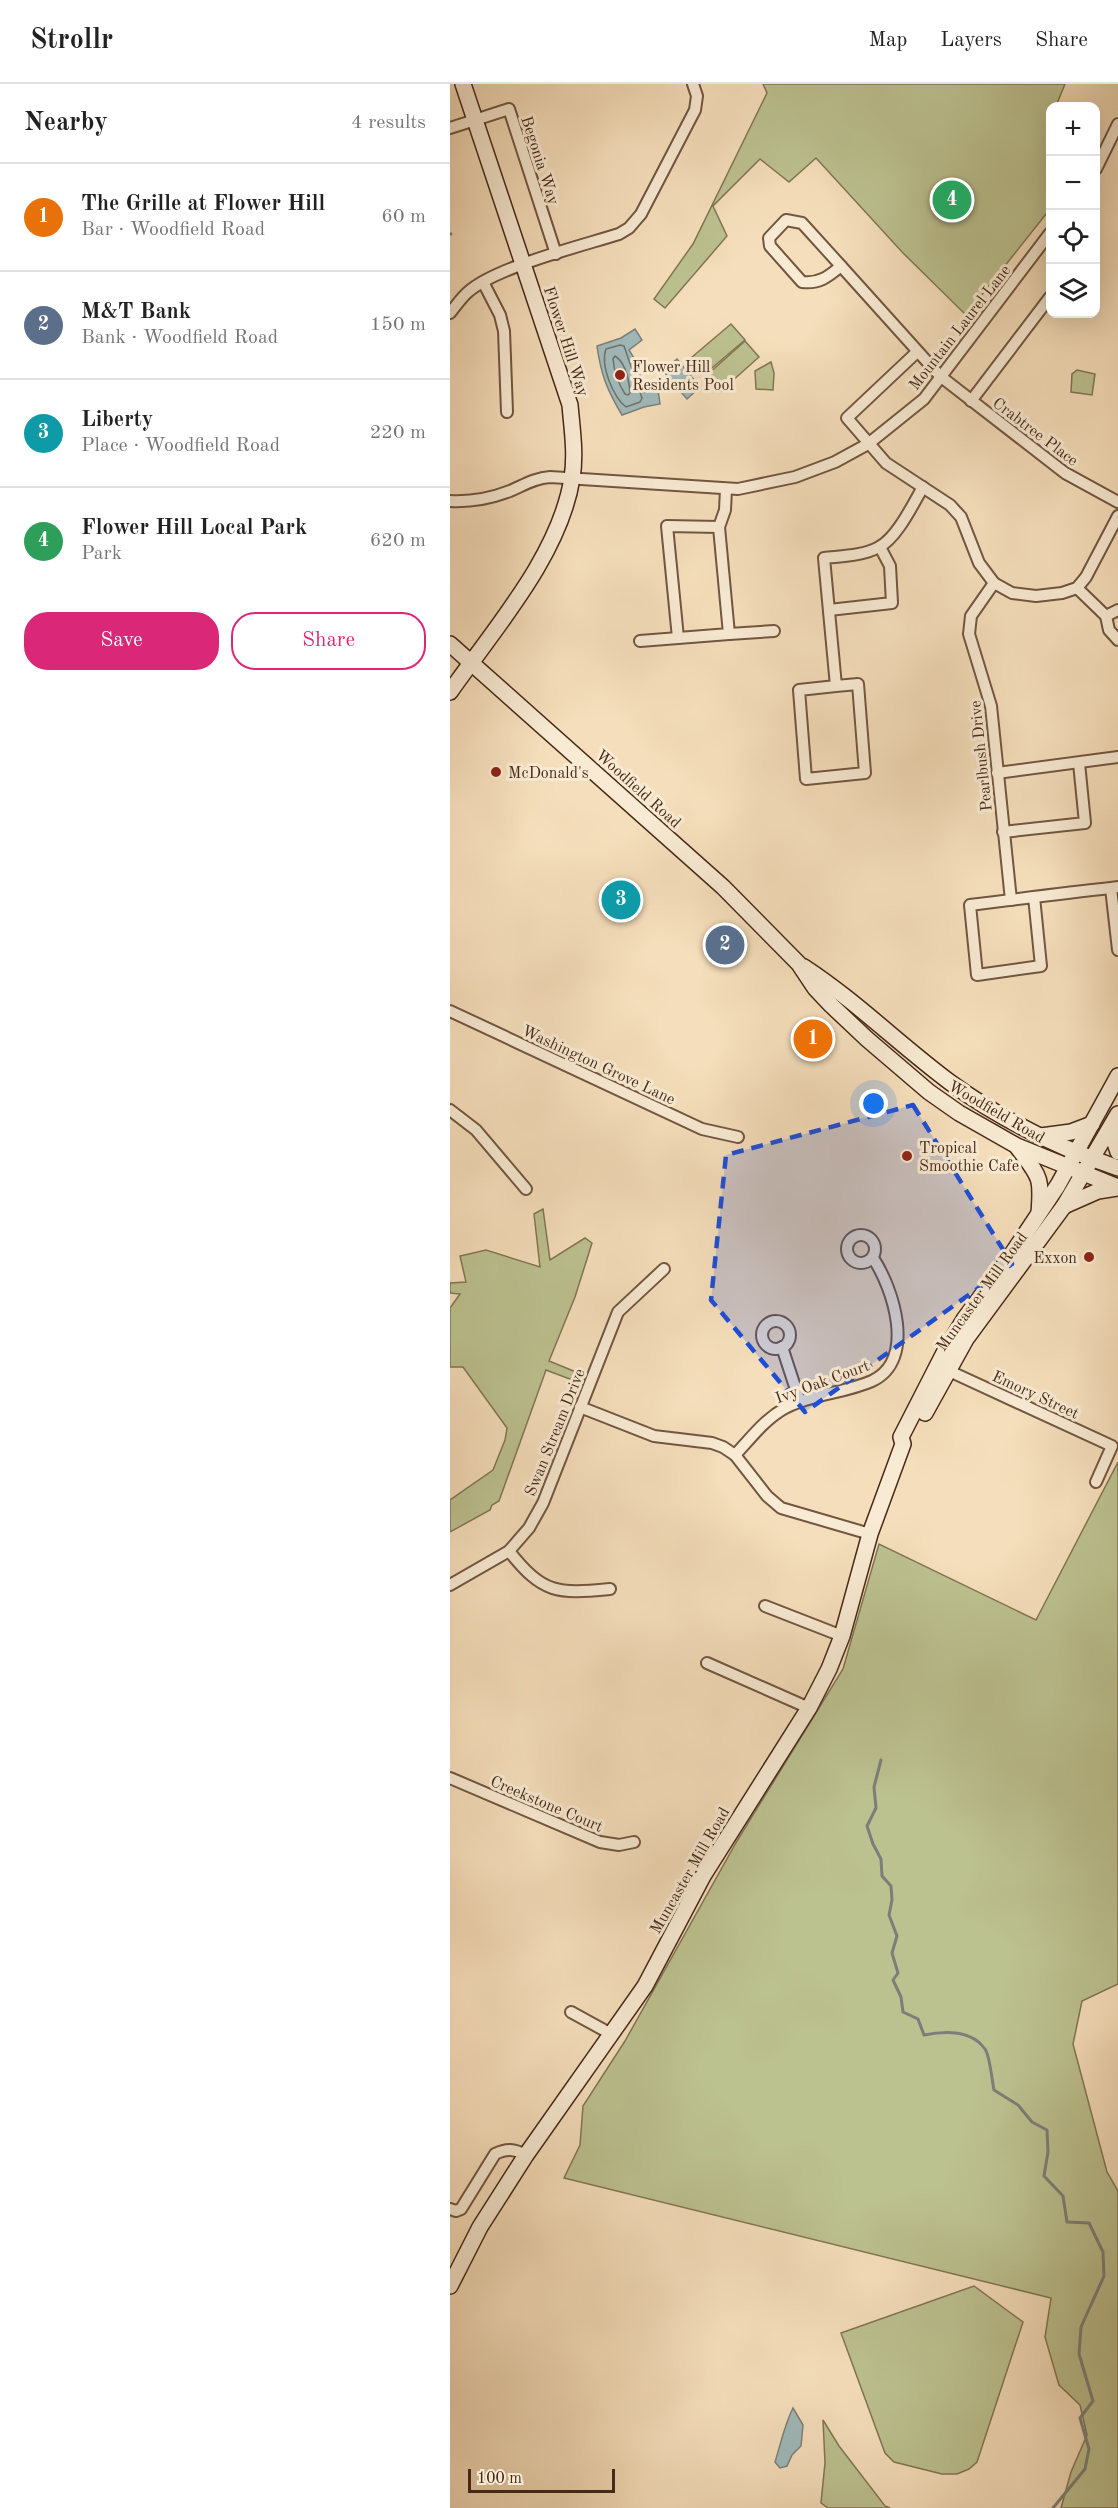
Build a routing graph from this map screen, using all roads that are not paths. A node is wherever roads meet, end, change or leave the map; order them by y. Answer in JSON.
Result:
{"nodes":[{"id":1,"x":464,"y":84,"type":"edge"},
{"id":2,"x":693,"y":84,"type":"edge"},
{"id":3,"x":474,"y":122,"type":"junction"},
{"id":4,"x":1118,"y":125,"type":"edge"},
{"id":5,"x":450,"y":128,"type":"edge"},
{"id":6,"x":1100,"y":159,"type":"edge"},
{"id":7,"x":1046,"y":238,"type":"edge"},
{"id":8,"x":556,"y":254,"type":"junction"},
{"id":9,"x":523,"y":266,"type":"junction"},
{"id":10,"x":841,"y":266,"type":"junction"},
{"id":11,"x":483,"y":282,"type":"junction"},
{"id":12,"x":1046,"y":302,"type":"edge"},
{"id":13,"x":450,"y":313,"type":"edge"},
{"id":14,"x":917,"y":352,"type":"junction"},
{"id":15,"x":940,"y":376,"type":"junction"},
{"id":16,"x":970,"y":401,"type":"junction"},
{"id":17,"x":507,"y":412,"type":"dead end"},
{"id":18,"x":868,"y":444,"type":"junction"},
{"id":19,"x":573,"y":478,"type":"junction"},
{"id":20,"x":923,"y":487,"type":"junction"},
{"id":21,"x":726,"y":489,"type":"junction"},
{"id":22,"x":450,"y":501,"type":"edge"},
{"id":23,"x":1118,"y":502,"type":"edge"},
{"id":24,"x":1118,"y":516,"type":"edge"},
{"id":25,"x":719,"y":527,"type":"junction"},
{"id":26,"x":880,"y":547,"type":"junction"},
{"id":27,"x":994,"y":583,"type":"junction"},
{"id":28,"x":1077,"y":588,"type":"junction"},
{"id":29,"x":829,"y":610,"type":"junction"},
{"id":30,"x":1118,"y":610,"type":"edge"},
{"id":31,"x":1106,"y":616,"type":"junction"},
{"id":32,"x":774,"y":631,"type":"dead end"},
{"id":33,"x":729,"y":634,"type":"junction"},
{"id":34,"x":678,"y":638,"type":"junction"},
{"id":35,"x":1118,"y":640,"type":"edge"},
{"id":36,"x":640,"y":641,"type":"dead end"},
{"id":37,"x":450,"y":644,"type":"edge"},
{"id":38,"x":471,"y":662,"type":"junction"},
{"id":39,"x":836,"y":686,"type":"junction"},
{"id":40,"x":450,"y":692,"type":"edge"},
{"id":41,"x":1118,"y":757,"type":"edge"},
{"id":42,"x":1079,"y":763,"type":"junction"},
{"id":43,"x":997,"y":772,"type":"junction"},
{"id":44,"x":1003,"y":832,"type":"junction"},
{"id":45,"x":1114,"y":887,"type":"edge"},
{"id":46,"x":1034,"y":897,"type":"junction"},
{"id":47,"x":1011,"y":900,"type":"junction"},
{"id":48,"x":1118,"y":950,"type":"edge"},
{"id":49,"x":799,"y":964,"type":"junction"},
{"id":50,"x":450,"y":1011,"type":"edge"},
{"id":51,"x":1118,"y":1076,"type":"edge"},
{"id":52,"x":450,"y":1110,"type":"edge"},
{"id":53,"x":1117,"y":1116,"type":"edge"},
{"id":54,"x":1092,"y":1124,"type":"junction"},
{"id":55,"x":1041,"y":1136,"type":"junction"},
{"id":56,"x":738,"y":1137,"type":"dead end"},
{"id":57,"x":1017,"y":1146,"type":"junction"},
{"id":58,"x":1118,"y":1152,"type":"edge"},
{"id":59,"x":1076,"y":1153,"type":"junction"},
{"id":60,"x":1093,"y":1159,"type":"junction"},
{"id":61,"x":1068,"y":1167,"type":"junction"},
{"id":62,"x":1118,"y":1168,"type":"edge"},
{"id":63,"x":1084,"y":1174,"type":"junction"},
{"id":64,"x":1118,"y":1187,"type":"edge"},
{"id":65,"x":526,"y":1189,"type":"dead end"},
{"id":66,"x":1064,"y":1206,"type":"junction"},
{"id":67,"x":1038,"y":1216,"type":"junction"},
{"id":68,"x":873,"y":1258,"type":"dead end"},
{"id":69,"x":664,"y":1269,"type":"dead end"},
{"id":70,"x":782,"y":1347,"type":"dead end"},
{"id":71,"x":947,"y":1370,"type":"junction"},
{"id":72,"x":800,"y":1402,"type":"junction"},
{"id":73,"x":580,"y":1407,"type":"junction"},
{"id":74,"x":903,"y":1444,"type":"junction"},
{"id":75,"x":735,"y":1455,"type":"junction"},
{"id":76,"x":1096,"y":1482,"type":"dead end"},
{"id":77,"x":870,"y":1534,"type":"junction"},
{"id":78,"x":509,"y":1551,"type":"junction"},
{"id":79,"x":450,"y":1585,"type":"edge"},
{"id":80,"x":610,"y":1589,"type":"dead end"},
{"id":81,"x":765,"y":1606,"type":"dead end"},
{"id":82,"x":842,"y":1636,"type":"junction"},
{"id":83,"x":707,"y":1663,"type":"dead end"},
{"id":84,"x":809,"y":1707,"type":"junction"},
{"id":85,"x":450,"y":1778,"type":"edge"},
{"id":86,"x":634,"y":1842,"type":"dead end"},
{"id":87,"x":571,"y":2012,"type":"dead end"},
{"id":88,"x":611,"y":2034,"type":"junction"},
{"id":89,"x":526,"y":2155,"type":"junction"},
{"id":90,"x":450,"y":2209,"type":"edge"},
{"id":91,"x":450,"y":2286,"type":"edge"}],
"edges":[{"from":1,"to":3,"type":"main road","name":"Flower Hill Way"},
{"from":2,"to":8,"type":"street"},
{"from":3,"to":5,"type":"street"},
{"from":3,"to":8,"type":"street","name":"Begonia Way"},
{"from":3,"to":9,"type":"main road","name":"Flower Hill Way"},
{"from":4,"to":6,"type":"street"},
{"from":7,"to":15,"type":"street","name":"Mountain Laurel Lane"},
{"from":8,"to":9,"type":"street"},
{"from":9,"to":11,"type":"street"},
{"from":9,"to":19,"type":"main road","name":"Flower Hill Way"},
{"from":10,"to":10,"type":"street","name":"Crabtree Place"},
{"from":10,"to":14,"type":"street","name":"Crabtree Place"},
{"from":11,"to":13,"type":"street"},
{"from":11,"to":17,"type":"street"},
{"from":12,"to":16,"type":"street"},
{"from":14,"to":15,"type":"street","name":"Crabtree Place"},
{"from":14,"to":18,"type":"street"},
{"from":15,"to":16,"type":"street","name":"Crabtree Place"},
{"from":15,"to":18,"type":"street","name":"Mountain Laurel Lane"},
{"from":16,"to":23,"type":"street","name":"Crabtree Place"},
{"from":18,"to":20,"type":"street"},
{"from":18,"to":21,"type":"street","name":"Mountain Laurel Lane"},
{"from":19,"to":21,"type":"street","name":"Mountain Laurel Lane"},
{"from":19,"to":22,"type":"street","name":"Mountain Laurel Lane"},
{"from":19,"to":38,"type":"main road","name":"Flower Hill Way"},
{"from":20,"to":26,"type":"street"},
{"from":20,"to":27,"type":"street"},
{"from":21,"to":25,"type":"street"},
{"from":24,"to":28,"type":"street"},
{"from":25,"to":33,"type":"street"},
{"from":25,"to":34,"type":"street"},
{"from":26,"to":29,"type":"street"},
{"from":26,"to":29,"type":"street"},
{"from":27,"to":28,"type":"street"},
{"from":27,"to":43,"type":"street","name":"Pearlbush Drive"},
{"from":28,"to":31,"type":"street"},
{"from":29,"to":39,"type":"street"},
{"from":30,"to":31,"type":"street"},
{"from":31,"to":35,"type":"street"},
{"from":32,"to":33,"type":"street"},
{"from":33,"to":34,"type":"street"},
{"from":34,"to":36,"type":"street"},
{"from":37,"to":38,"type":"main road","name":"Woodfield Road"},
{"from":38,"to":40,"type":"main road","name":"Flower Hill Way"},
{"from":38,"to":49,"type":"main road","name":"Woodfield Road"},
{"from":39,"to":39,"type":"street"},
{"from":41,"to":42,"type":"street"},
{"from":42,"to":43,"type":"street"},
{"from":42,"to":44,"type":"street"},
{"from":43,"to":44,"type":"street","name":"Pearlbush Drive"},
{"from":44,"to":47,"type":"street","name":"Pearlbush Drive"},
{"from":45,"to":46,"type":"street"},
{"from":45,"to":48,"type":"street"},
{"from":46,"to":47,"type":"street"},
{"from":46,"to":47,"type":"street"},
{"from":49,"to":55,"type":"main road","name":"Woodfield Road"},
{"from":49,"to":57,"type":"main road","name":"Woodfield Road"},
{"from":50,"to":56,"type":"street","name":"Washington Grove Lane"},
{"from":51,"to":54,"type":"main road","name":"Muncaster Mill Road"},
{"from":52,"to":65,"type":"street"},
{"from":53,"to":58,"type":"main road"},
{"from":53,"to":60,"type":"main road","name":"Muncaster Mill Road"},
{"from":54,"to":55,"type":"main road"},
{"from":54,"to":59,"type":"main road","name":"Muncaster Mill Road"},
{"from":55,"to":59,"type":"main road","name":"Woodfield Road"},
{"from":57,"to":61,"type":"main road","name":"Woodfield Road"},
{"from":57,"to":67,"type":"main road"},
{"from":59,"to":60,"type":"main road","name":"Woodfield Road"},
{"from":59,"to":61,"type":"main road","name":"Muncaster Mill Road"},
{"from":60,"to":62,"type":"main road","name":"Woodfield Road"},
{"from":60,"to":63,"type":"main road","name":"Muncaster Mill Road"},
{"from":61,"to":63,"type":"main road","name":"Woodfield Road"},
{"from":61,"to":67,"type":"main road","name":"Muncaster Mill Road"},
{"from":63,"to":64,"type":"main road","name":"Woodfield Road"},
{"from":63,"to":66,"type":"main road","name":"Muncaster Mill Road"},
{"from":64,"to":66,"type":"main road"},
{"from":66,"to":71,"type":"main road","name":"Muncaster Mill Road"},
{"from":67,"to":74,"type":"main road","name":"Muncaster Mill Road"},
{"from":68,"to":72,"type":"street","name":"Ivy Oak Court"},
{"from":69,"to":73,"type":"street","name":"Swan Stream Drive"},
{"from":70,"to":72,"type":"street"},
{"from":71,"to":74,"type":"main road","name":"Muncaster Mill Road"},
{"from":71,"to":76,"type":"street","name":"Emory Street"},
{"from":72,"to":75,"type":"street","name":"Ivy Oak Court"},
{"from":73,"to":75,"type":"street"},
{"from":73,"to":78,"type":"street","name":"Swan Stream Drive"},
{"from":74,"to":77,"type":"main road","name":"Muncaster Mill Road"},
{"from":75,"to":77,"type":"street"},
{"from":77,"to":82,"type":"main road","name":"Muncaster Mill Road"},
{"from":78,"to":79,"type":"street","name":"Swan Stream Drive"},
{"from":78,"to":80,"type":"street"},
{"from":81,"to":82,"type":"street"},
{"from":82,"to":84,"type":"main road","name":"Muncaster Mill Road"},
{"from":83,"to":84,"type":"street"},
{"from":84,"to":88,"type":"main road","name":"Muncaster Mill Road"},
{"from":85,"to":86,"type":"street","name":"Creekstone Court"},
{"from":87,"to":88,"type":"street"},
{"from":88,"to":89,"type":"main road","name":"Muncaster Mill Road"},
{"from":89,"to":90,"type":"street"},
{"from":89,"to":91,"type":"main road","name":"Muncaster Mill Road"}]}
